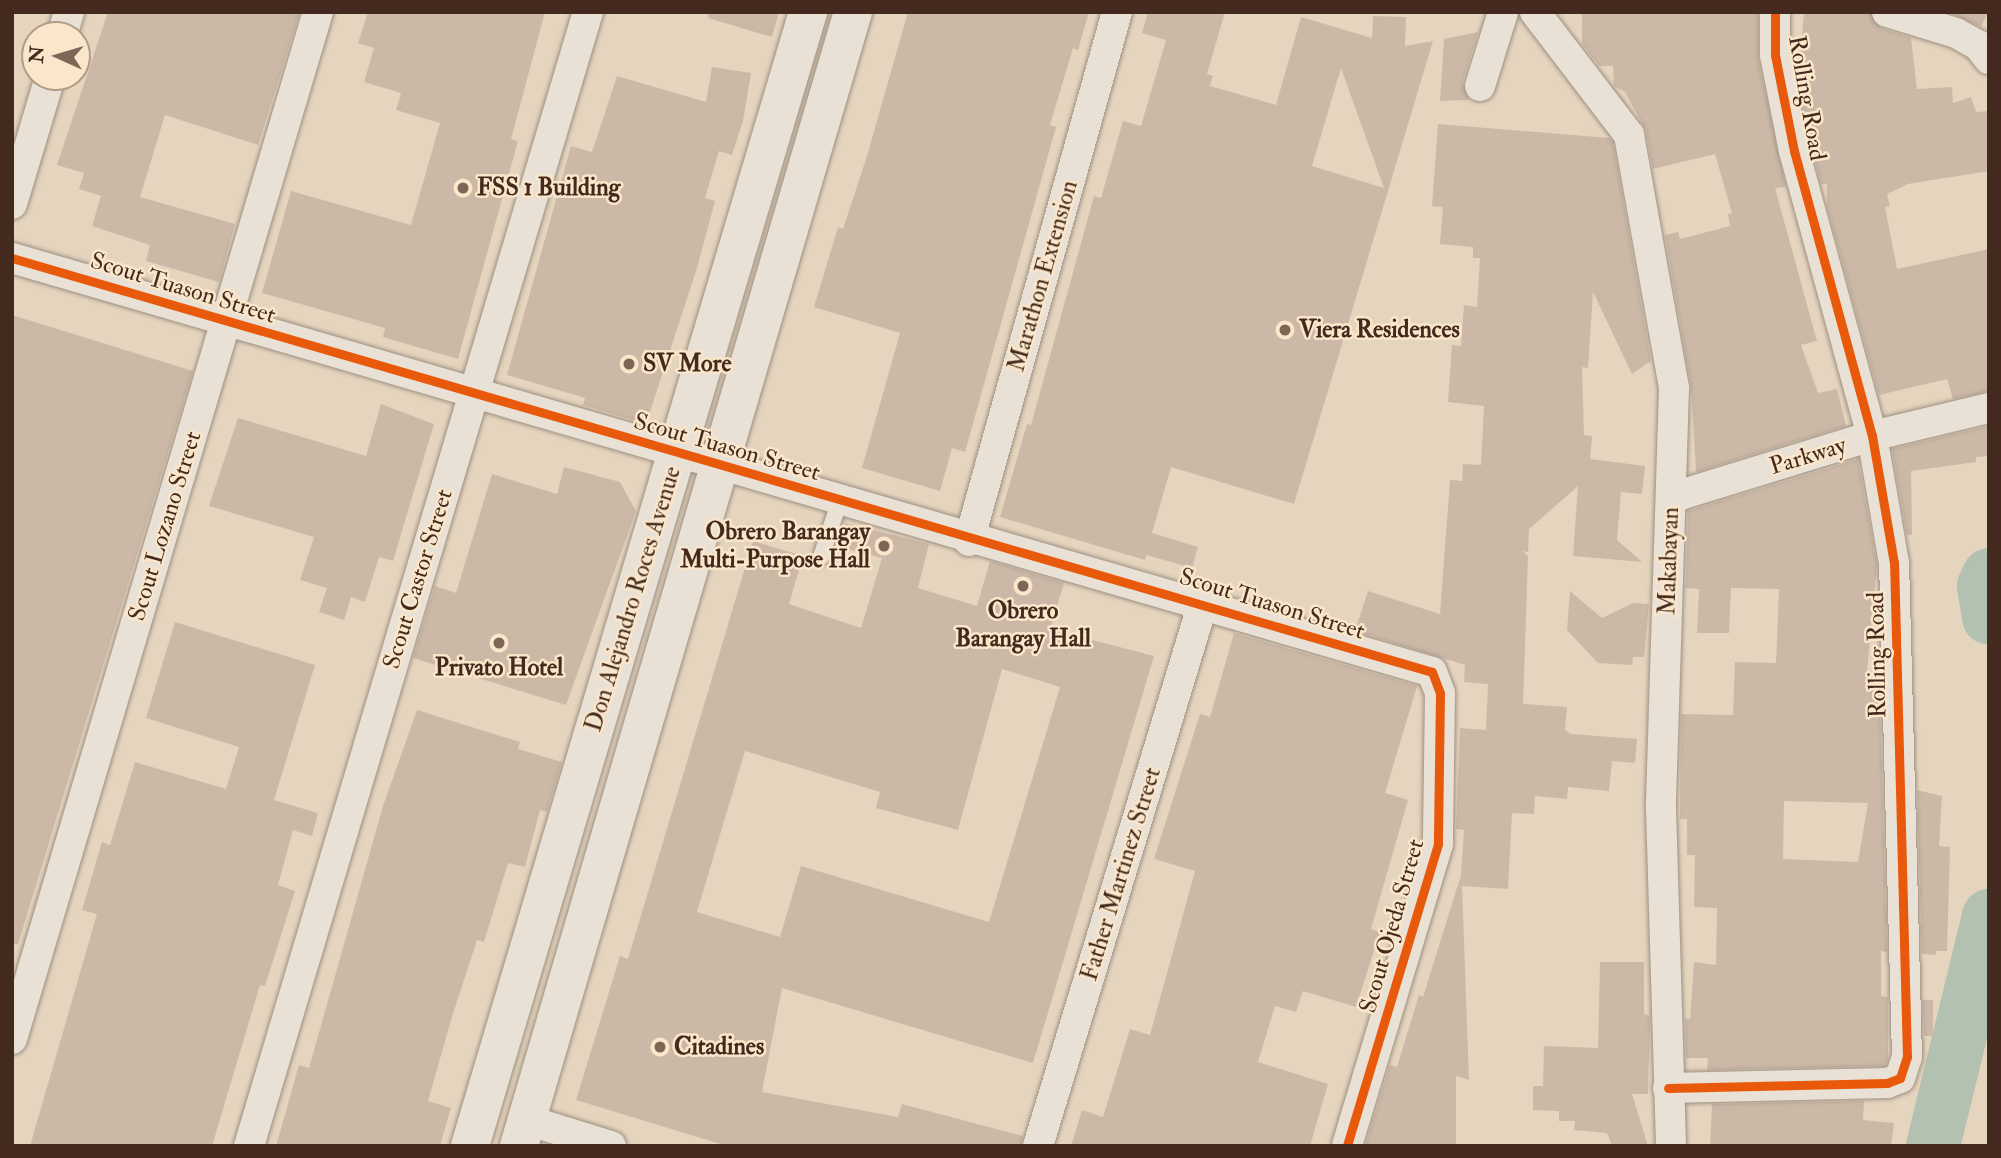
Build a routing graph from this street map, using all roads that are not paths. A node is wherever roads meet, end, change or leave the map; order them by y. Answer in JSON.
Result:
{"nodes":[{"id":1,"x":318,"y":12,"type":"edge"},
{"id":2,"x":588,"y":12,"type":"edge"},
{"id":3,"x":808,"y":12,"type":"edge"},
{"id":4,"x":853,"y":12,"type":"edge"},
{"id":5,"x":1117,"y":12,"type":"edge"},
{"id":6,"x":1503,"y":12,"type":"edge"},
{"id":7,"x":1535,"y":12,"type":"edge"},
{"id":8,"x":1775,"y":12,"type":"edge"},
{"id":9,"x":1887,"y":12,"type":"edge"},
{"id":10,"x":1989,"y":58,"type":"edge"},
{"id":11,"x":1480,"y":86,"type":"dead end"},
{"id":12,"x":46,"y":91,"type":"edge"},
{"id":13,"x":776,"y":118,"type":"junction"},
{"id":14,"x":818,"y":131,"type":"junction"},
{"id":15,"x":12,"y":204,"type":"edge"},
{"id":16,"x":12,"y":258,"type":"edge"},
{"id":17,"x":226,"y":321,"type":"junction"},
{"id":18,"x":474,"y":394,"type":"junction"},
{"id":19,"x":1989,"y":408,"type":"edge"},
{"id":20,"x":1872,"y":436,"type":"junction"},
{"id":21,"x":677,"y":451,"type":"junction"},
{"id":22,"x":720,"y":463,"type":"junction"},
{"id":23,"x":840,"y":500,"type":"junction"},
{"id":24,"x":1671,"y":502,"type":"junction"},
{"id":25,"x":969,"y":541,"type":"junction"},
{"id":26,"x":821,"y":557,"type":"dead end"},
{"id":27,"x":1203,"y":603,"type":"junction"},
{"id":28,"x":1432,"y":672,"type":"joint"},
{"id":29,"x":12,"y":1039,"type":"edge"},
{"id":30,"x":1668,"y":1088,"type":"junction"},
{"id":31,"x":523,"y":1133,"type":"edge"},
{"id":32,"x":249,"y":1146,"type":"edge"},
{"id":33,"x":470,"y":1146,"type":"edge"},
{"id":34,"x":611,"y":1146,"type":"edge"},
{"id":35,"x":1038,"y":1146,"type":"edge"},
{"id":36,"x":1347,"y":1146,"type":"edge"},
{"id":37,"x":1671,"y":1146,"type":"edge"}],
"edges":[{"from":1,"to":17,"type":"street","name":"Scout Lozano Street"},
{"from":2,"to":18,"type":"street","name":"Scout Castor Street"},
{"from":3,"to":13,"type":"main road","name":"Don Alejandro Roces Avenue"},
{"from":4,"to":14,"type":"main road","name":"Don Alejandro Roces Avenue"},
{"from":5,"to":25,"type":"street","name":"Marathon Extension"},
{"from":6,"to":11,"type":"street"},
{"from":7,"to":24,"type":"street","name":"Makabayan"},
{"from":8,"to":20,"type":"street","name":"Rolling Road"},
{"from":9,"to":10,"type":"street"},
{"from":12,"to":15,"type":"street"},
{"from":13,"to":14,"type":"main road"},
{"from":13,"to":21,"type":"main road","name":"Don Alejandro Roces Avenue"},
{"from":14,"to":22,"type":"main road","name":"Don Alejandro Roces Avenue"},
{"from":16,"to":17,"type":"street","name":"Scout Tuason Street"},
{"from":17,"to":18,"type":"street","name":"Scout Tuason Street"},
{"from":17,"to":29,"type":"street","name":"Scout Lozano Street"},
{"from":18,"to":21,"type":"street","name":"Scout Tuason Street"},
{"from":18,"to":32,"type":"street","name":"Scout Castor Street"},
{"from":19,"to":20,"type":"street","name":"Parkway"},
{"from":20,"to":24,"type":"street","name":"Parkway"},
{"from":20,"to":30,"type":"street","name":"Rolling Road"},
{"from":21,"to":22,"type":"street","name":"Scout Tuason Street"},
{"from":21,"to":33,"type":"main road","name":"Don Alejandro Roces Avenue"},
{"from":22,"to":23,"type":"street","name":"Scout Tuason Street"},
{"from":22,"to":31,"type":"main road","name":"Don Alejandro Roces Avenue"},
{"from":23,"to":25,"type":"street","name":"Scout Tuason Street"},
{"from":23,"to":26,"type":"lane"},
{"from":24,"to":30,"type":"street","name":"Makabayan"},
{"from":25,"to":27,"type":"street","name":"Scout Tuason Street"},
{"from":27,"to":28,"type":"street","name":"Scout Tuason Street"},
{"from":27,"to":35,"type":"street","name":"Father Martinez Street"},
{"from":28,"to":36,"type":"street","name":"Scout Ojeda Street"},
{"from":30,"to":37,"type":"street","name":"Makabayan"},
{"from":31,"to":34,"type":"street"}]}
